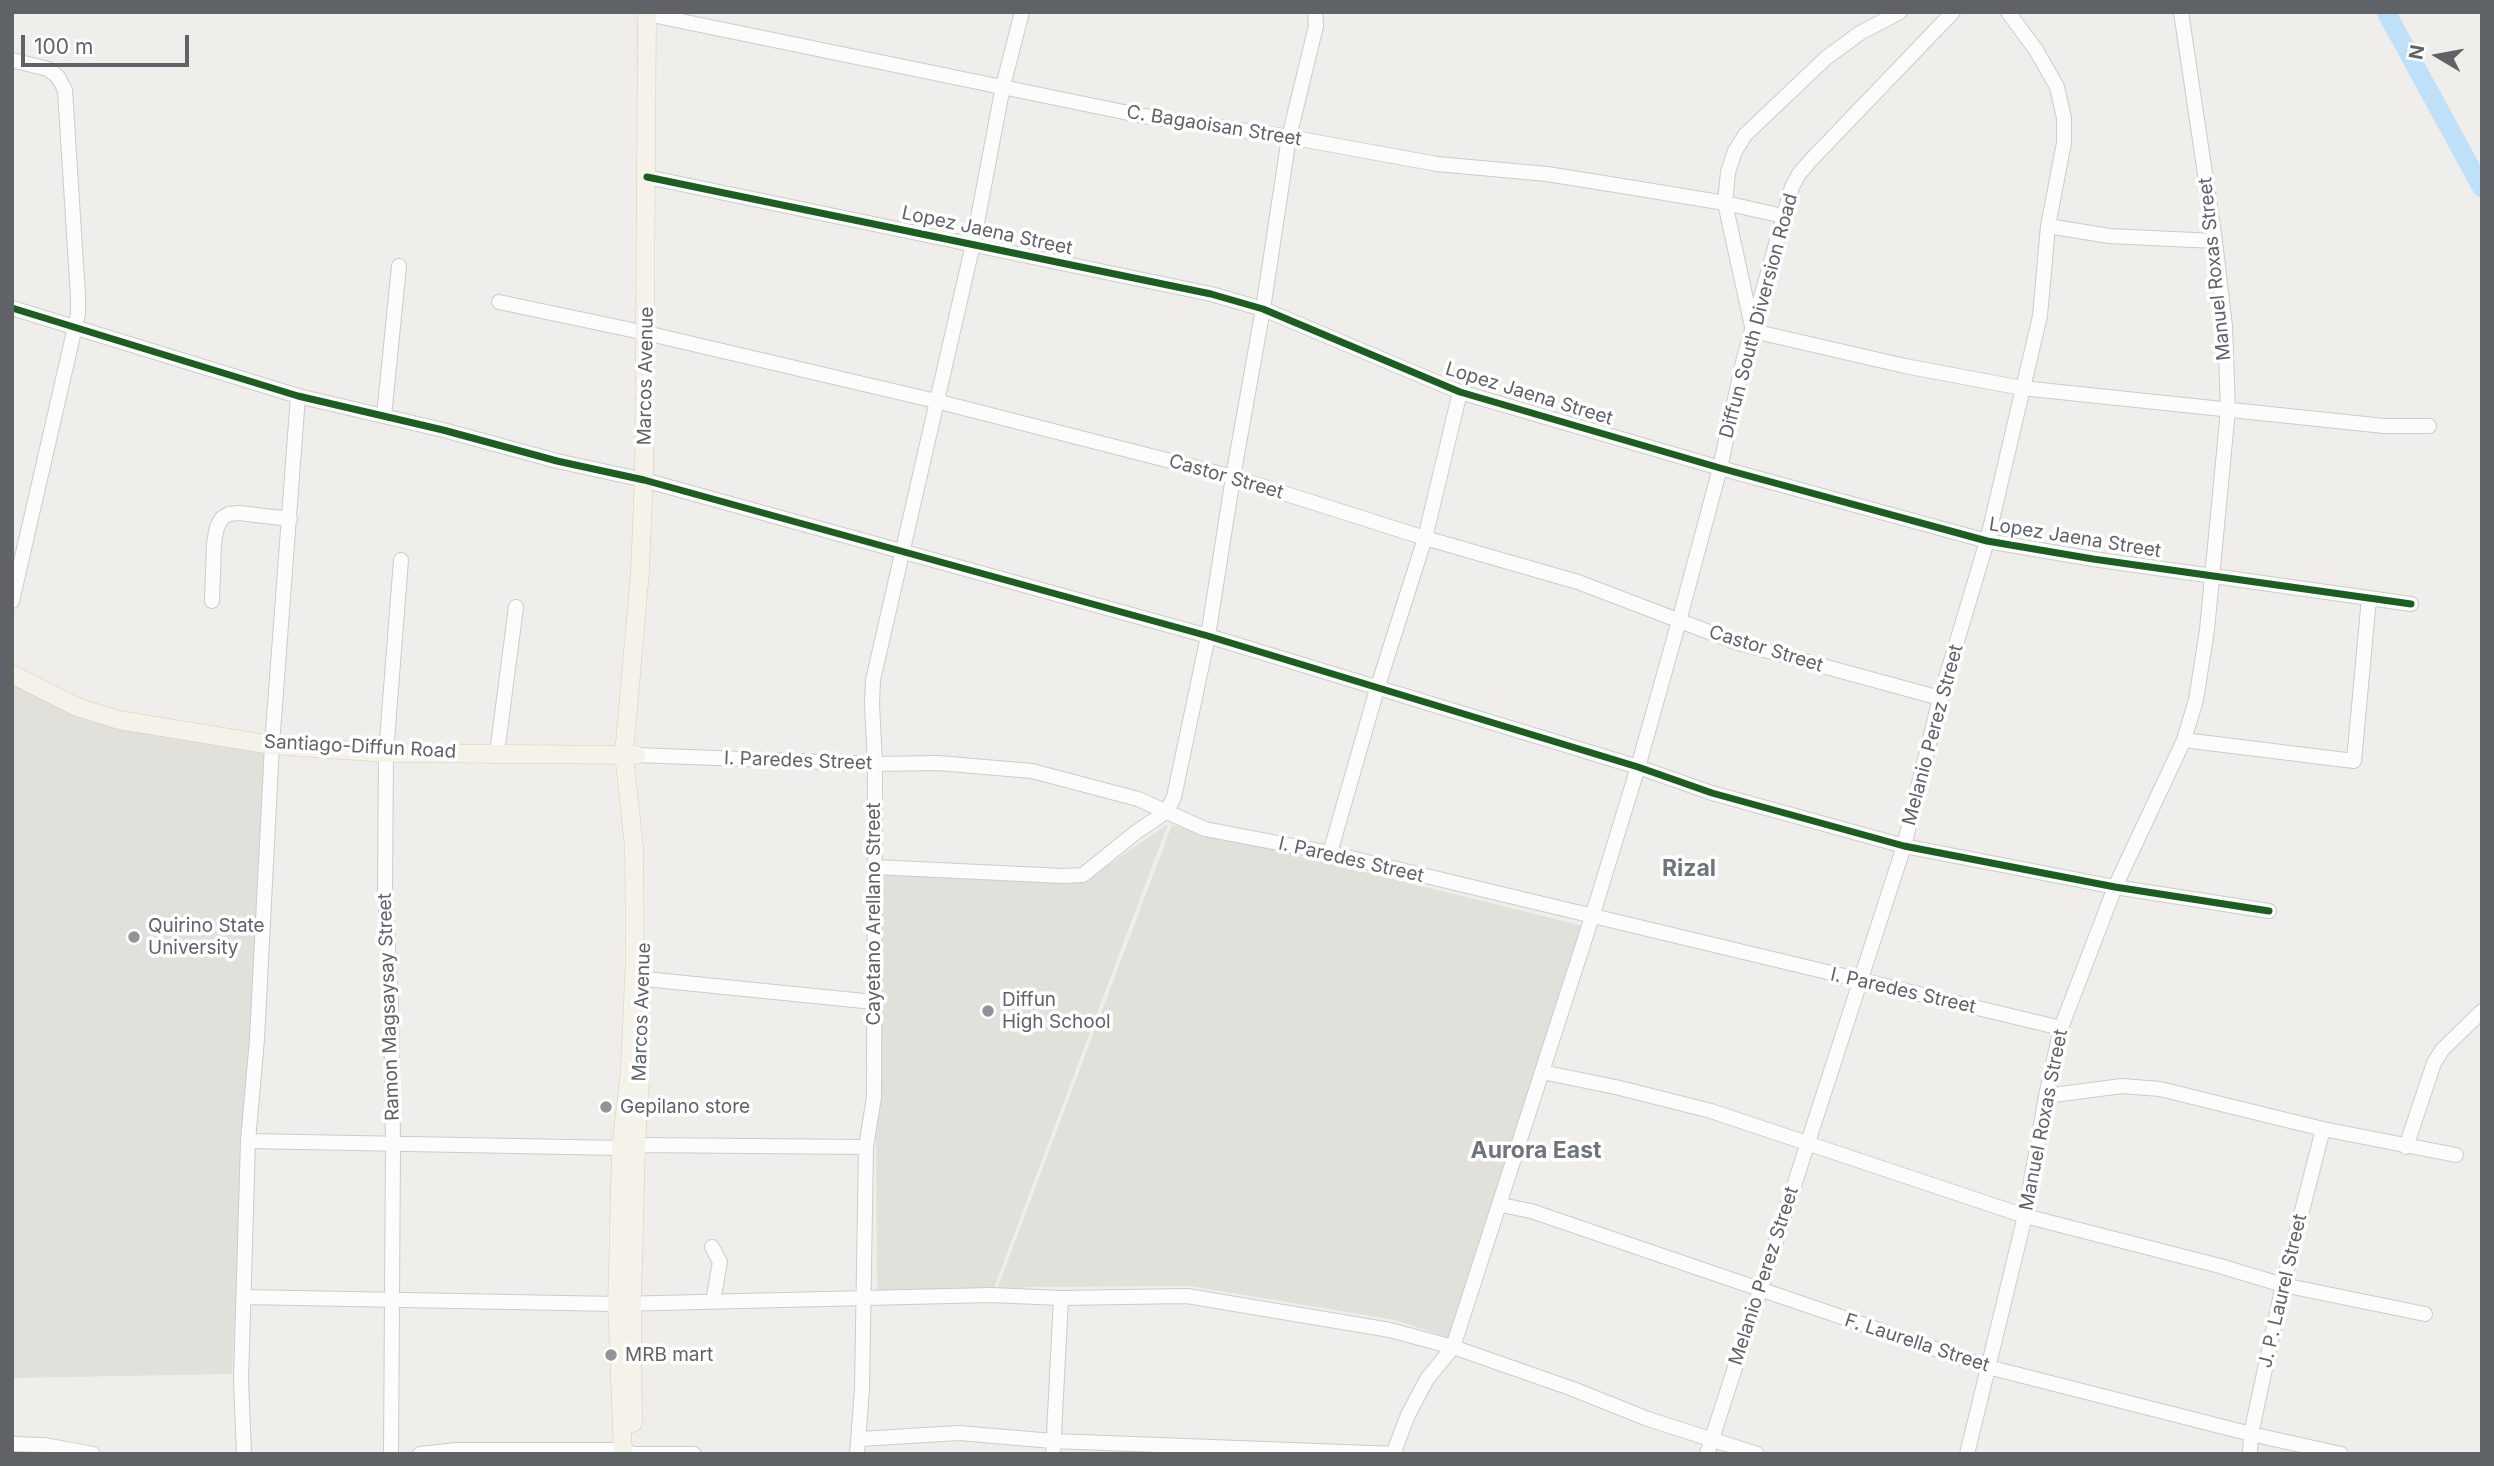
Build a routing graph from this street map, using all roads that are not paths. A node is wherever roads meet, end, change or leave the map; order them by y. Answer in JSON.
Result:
{"nodes":[{"id":1,"x":1022,"y":12,"type":"edge"},
{"id":2,"x":1315,"y":12,"type":"edge"},
{"id":3,"x":1900,"y":12,"type":"edge"},
{"id":4,"x":1954,"y":12,"type":"edge"},
{"id":5,"x":2008,"y":12,"type":"edge"},
{"id":6,"x":2181,"y":12,"type":"edge"},
{"id":7,"x":648,"y":13,"type":"edge"},
{"id":8,"x":12,"y":60,"type":"edge"},
{"id":9,"x":1003,"y":86,"type":"junction"},
{"id":10,"x":1289,"y":137,"type":"junction"},
{"id":11,"x":648,"y":177,"type":"junction"},
{"id":12,"x":1725,"y":203,"type":"junction"},
{"id":13,"x":1783,"y":216,"type":"junction"},
{"id":14,"x":2048,"y":226,"type":"junction"},
{"id":15,"x":2216,"y":241,"type":"junction"},
{"id":16,"x":973,"y":244,"type":"junction"},
{"id":17,"x":399,"y":266,"type":"dead end"},
{"id":18,"x":499,"y":302,"type":"dead end"},
{"id":19,"x":12,"y":308,"type":"edge"},
{"id":20,"x":1264,"y":309,"type":"junction"},
{"id":21,"x":75,"y":329,"type":"junction"},
{"id":22,"x":1753,"y":331,"type":"junction"},
{"id":23,"x":646,"y":333,"type":"junction"},
{"id":24,"x":2022,"y":388,"type":"junction"},
{"id":25,"x":1460,"y":392,"type":"junction"},
{"id":26,"x":298,"y":396,"type":"junction"},
{"id":27,"x":936,"y":401,"type":"junction"},
{"id":28,"x":2228,"y":410,"type":"junction"},
{"id":29,"x":384,"y":416,"type":"junction"},
{"id":30,"x":2430,"y":426,"type":"dead end"},
{"id":31,"x":1720,"y":468,"type":"junction"},
{"id":32,"x":1233,"y":477,"type":"junction"},
{"id":33,"x":644,"y":480,"type":"junction"},
{"id":34,"x":290,"y":519,"type":"junction"},
{"id":35,"x":1425,"y":538,"type":"junction"},
{"id":36,"x":1987,"y":541,"type":"junction"},
{"id":37,"x":903,"y":550,"type":"junction"},
{"id":38,"x":401,"y":560,"type":"dead end"},
{"id":39,"x":2211,"y":574,"type":"junction"},
{"id":40,"x":2369,"y":598,"type":"junction"},
{"id":41,"x":12,"y":601,"type":"edge"},
{"id":42,"x":212,"y":601,"type":"dead end"},
{"id":43,"x":2412,"y":604,"type":"dead end"},
{"id":44,"x":516,"y":607,"type":"dead end"},
{"id":45,"x":1679,"y":621,"type":"junction"},
{"id":46,"x":1208,"y":636,"type":"junction"},
{"id":47,"x":12,"y":674,"type":"edge"},
{"id":48,"x":1377,"y":689,"type":"junction"},
{"id":49,"x":1940,"y":698,"type":"junction"},
{"id":50,"x":2184,"y":740,"type":"junction"},
{"id":51,"x":272,"y":745,"type":"junction"},
{"id":52,"x":629,"y":750,"type":"junction"},
{"id":53,"x":386,"y":753,"type":"junction"},
{"id":54,"x":496,"y":753,"type":"junction"},
{"id":55,"x":875,"y":764,"type":"junction"},
{"id":56,"x":1638,"y":767,"type":"junction"},
{"id":57,"x":1167,"y":811,"type":"junction"},
{"id":58,"x":1904,"y":846,"type":"junction"},
{"id":59,"x":1329,"y":853,"type":"junction"},
{"id":60,"x":875,"y":867,"type":"junction"},
{"id":61,"x":2115,"y":887,"type":"junction"},
{"id":62,"x":2269,"y":911,"type":"dead end"},
{"id":63,"x":1592,"y":917,"type":"junction"},
{"id":64,"x":640,"y":978,"type":"junction"},
{"id":65,"x":1860,"y":981,"type":"junction"},
{"id":66,"x":874,"y":1002,"type":"junction"},
{"id":67,"x":2482,"y":1011,"type":"edge"},
{"id":68,"x":2061,"y":1028,"type":"junction"},
{"id":69,"x":1542,"y":1072,"type":"junction"},
{"id":70,"x":2046,"y":1096,"type":"junction"},
{"id":71,"x":2323,"y":1129,"type":"junction"},
{"id":72,"x":248,"y":1141,"type":"junction"},
{"id":73,"x":1807,"y":1143,"type":"junction"},
{"id":74,"x":393,"y":1144,"type":"junction"},
{"id":75,"x":629,"y":1146,"type":"junction"},
{"id":76,"x":866,"y":1147,"type":"junction"},
{"id":77,"x":2406,"y":1147,"type":"junction"},
{"id":78,"x":2456,"y":1155,"type":"dead end"},
{"id":79,"x":1501,"y":1205,"type":"junction"},
{"id":80,"x":2025,"y":1216,"type":"junction"},
{"id":81,"x":712,"y":1248,"type":"dead end"},
{"id":82,"x":2283,"y":1285,"type":"junction"},
{"id":83,"x":1758,"y":1290,"type":"junction"},
{"id":84,"x":243,"y":1297,"type":"junction"},
{"id":85,"x":864,"y":1298,"type":"junction"},
{"id":86,"x":1061,"y":1298,"type":"junction"},
{"id":87,"x":390,"y":1301,"type":"junction"},
{"id":88,"x":713,"y":1301,"type":"junction"},
{"id":89,"x":624,"y":1304,"type":"junction"},
{"id":90,"x":2426,"y":1314,"type":"dead end"},
{"id":91,"x":1453,"y":1347,"type":"junction"},
{"id":92,"x":1989,"y":1367,"type":"junction"},
{"id":93,"x":2250,"y":1434,"type":"junction"},
{"id":94,"x":1712,"y":1438,"type":"junction"},
{"id":95,"x":12,"y":1444,"type":"edge"},
{"id":96,"x":858,"y":1446,"type":"edge"},
{"id":97,"x":1053,"y":1448,"type":"edge"},
{"id":98,"x":628,"y":1453,"type":"edge"},
{"id":99,"x":1394,"y":1453,"type":"edge"},
{"id":100,"x":93,"y":1454,"type":"edge"},
{"id":101,"x":244,"y":1454,"type":"edge"},
{"id":102,"x":391,"y":1454,"type":"edge"},
{"id":103,"x":420,"y":1454,"type":"edge"},
{"id":104,"x":694,"y":1454,"type":"edge"},
{"id":105,"x":1707,"y":1454,"type":"edge"},
{"id":106,"x":1758,"y":1454,"type":"edge"},
{"id":107,"x":1967,"y":1454,"type":"edge"},
{"id":108,"x":2250,"y":1454,"type":"edge"},
{"id":109,"x":2341,"y":1454,"type":"edge"}],
"edges":[{"from":1,"to":9,"type":"street","name":"Cayetano Arellano Street"},
{"from":2,"to":10,"type":"street"},
{"from":3,"to":12,"type":"street"},
{"from":4,"to":13,"type":"street","name":"Diffun South Diversion Road"},
{"from":5,"to":14,"type":"street","name":"Melanio Perez Street"},
{"from":6,"to":15,"type":"street","name":"Manuel Roxas Street"},
{"from":7,"to":9,"type":"street","name":"C. Bagaoisan Street"},
{"from":7,"to":11,"type":"main road","name":"Marcos Avenue"},
{"from":8,"to":21,"type":"street"},
{"from":9,"to":10,"type":"street","name":"C. Bagaoisan Street"},
{"from":9,"to":16,"type":"street","name":"Cayetano Arellano Street"},
{"from":10,"to":12,"type":"street","name":"C. Bagaoisan Street"},
{"from":10,"to":20,"type":"street"},
{"from":11,"to":16,"type":"street","name":"Lopez Jaena Street"},
{"from":11,"to":23,"type":"main road","name":"Marcos Avenue"},
{"from":12,"to":13,"type":"street","name":"C. Bagaoisan Street"},
{"from":12,"to":22,"type":"street"},
{"from":13,"to":22,"type":"street","name":"Diffun South Diversion Road"},
{"from":14,"to":15,"type":"street"},
{"from":14,"to":24,"type":"street","name":"Melanio Perez Street"},
{"from":15,"to":28,"type":"street","name":"Manuel Roxas Street"},
{"from":16,"to":20,"type":"street","name":"Lopez Jaena Street"},
{"from":16,"to":27,"type":"street","name":"Cayetano Arellano Street"},
{"from":17,"to":29,"type":"street"},
{"from":18,"to":23,"type":"street","name":"Castor Street"},
{"from":19,"to":21,"type":"street"},
{"from":20,"to":25,"type":"street","name":"Lopez Jaena Street"},
{"from":20,"to":32,"type":"street"},
{"from":21,"to":26,"type":"street"},
{"from":21,"to":41,"type":"street"},
{"from":22,"to":24,"type":"street"},
{"from":22,"to":31,"type":"street","name":"Diffun South Diversion Road"},
{"from":23,"to":27,"type":"street","name":"Castor Street"},
{"from":23,"to":33,"type":"main road","name":"Marcos Avenue"},
{"from":24,"to":28,"type":"street"},
{"from":24,"to":36,"type":"street","name":"Melanio Perez Street"},
{"from":25,"to":31,"type":"street","name":"Lopez Jaena Street"},
{"from":25,"to":35,"type":"street"},
{"from":26,"to":29,"type":"street"},
{"from":26,"to":34,"type":"street"},
{"from":27,"to":32,"type":"street","name":"Castor Street"},
{"from":27,"to":37,"type":"street","name":"Cayetano Arellano Street"},
{"from":28,"to":30,"type":"street"},
{"from":28,"to":39,"type":"street","name":"Manuel Roxas Street"},
{"from":29,"to":33,"type":"street"},
{"from":31,"to":36,"type":"street","name":"Lopez Jaena Street"},
{"from":31,"to":45,"type":"street","name":"Diffun South Diversion Road"},
{"from":32,"to":35,"type":"street","name":"Castor Street"},
{"from":32,"to":46,"type":"street"},
{"from":33,"to":37,"type":"street"},
{"from":33,"to":52,"type":"main road","name":"Marcos Avenue"},
{"from":34,"to":42,"type":"street"},
{"from":34,"to":51,"type":"street"},
{"from":35,"to":45,"type":"street","name":"Castor Street"},
{"from":35,"to":48,"type":"street"},
{"from":36,"to":39,"type":"street","name":"Lopez Jaena Street"},
{"from":36,"to":49,"type":"street","name":"Melanio Perez Street"},
{"from":37,"to":46,"type":"street"},
{"from":37,"to":55,"type":"street","name":"Cayetano Arellano Street"},
{"from":38,"to":53,"type":"street","name":"Ramon Magsaysay Street"},
{"from":39,"to":40,"type":"street","name":"Lopez Jaena Street"},
{"from":39,"to":50,"type":"street","name":"Manuel Roxas Street"},
{"from":40,"to":43,"type":"street","name":"Lopez Jaena Street"},
{"from":40,"to":50,"type":"street"},
{"from":44,"to":54,"type":"street"},
{"from":45,"to":49,"type":"street","name":"Castor Street"},
{"from":45,"to":56,"type":"street","name":"Diffun South Diversion Road"},
{"from":46,"to":48,"type":"street"},
{"from":46,"to":57,"type":"street"},
{"from":47,"to":51,"type":"main road","name":"Santiago-Diffun Road"},
{"from":48,"to":56,"type":"street"},
{"from":48,"to":59,"type":"street"},
{"from":49,"to":58,"type":"street","name":"Melanio Perez Street"},
{"from":50,"to":61,"type":"street","name":"Manuel Roxas Street"},
{"from":51,"to":53,"type":"main road","name":"Santiago-Diffun Road"},
{"from":51,"to":72,"type":"street"},
{"from":52,"to":54,"type":"main road","name":"Santiago-Diffun Road"},
{"from":52,"to":55,"type":"street","name":"I. Paredes Street"},
{"from":52,"to":64,"type":"main road","name":"Marcos Avenue"},
{"from":53,"to":54,"type":"main road","name":"Santiago-Diffun Road"},
{"from":53,"to":74,"type":"street","name":"Ramon Magsaysay Street"},
{"from":55,"to":57,"type":"street","name":"I. Paredes Street"},
{"from":55,"to":60,"type":"street","name":"Cayetano Arellano Street"},
{"from":56,"to":58,"type":"street"},
{"from":56,"to":63,"type":"street","name":"Diffun South Diversion Road"},
{"from":57,"to":59,"type":"street","name":"I. Paredes Street"},
{"from":57,"to":60,"type":"street"},
{"from":58,"to":61,"type":"street"},
{"from":58,"to":65,"type":"street","name":"Melanio Perez Street"},
{"from":59,"to":63,"type":"street","name":"I. Paredes Street"},
{"from":60,"to":66,"type":"street","name":"Cayetano Arellano Street"},
{"from":61,"to":62,"type":"street"},
{"from":61,"to":68,"type":"street","name":"Manuel Roxas Street"},
{"from":63,"to":65,"type":"street","name":"I. Paredes Street"},
{"from":63,"to":69,"type":"street","name":"Diffun South Diversion Road"},
{"from":64,"to":66,"type":"street"},
{"from":64,"to":75,"type":"main road","name":"Marcos Avenue"},
{"from":65,"to":68,"type":"street","name":"I. Paredes Street"},
{"from":65,"to":73,"type":"street","name":"Melanio Perez Street"},
{"from":66,"to":76,"type":"street","name":"Cayetano Arellano Street"},
{"from":67,"to":77,"type":"street"},
{"from":68,"to":70,"type":"street","name":"Manuel Roxas Street"},
{"from":69,"to":73,"type":"street"},
{"from":69,"to":79,"type":"street","name":"Diffun South Diversion Road"},
{"from":70,"to":71,"type":"street"},
{"from":70,"to":80,"type":"street","name":"Manuel Roxas Street"},
{"from":71,"to":77,"type":"street"},
{"from":71,"to":82,"type":"street","name":"J. P. Laurel Street"},
{"from":72,"to":74,"type":"street"},
{"from":72,"to":84,"type":"street"},
{"from":73,"to":80,"type":"street"},
{"from":73,"to":83,"type":"street","name":"Melanio Perez Street"},
{"from":74,"to":75,"type":"street"},
{"from":74,"to":87,"type":"street","name":"Ramon Magsaysay Street"},
{"from":75,"to":76,"type":"street"},
{"from":75,"to":89,"type":"main road","name":"Marcos Avenue"},
{"from":76,"to":85,"type":"street","name":"Cayetano Arellano Street"},
{"from":77,"to":78,"type":"street"},
{"from":79,"to":83,"type":"street","name":"F. Laurella Street"},
{"from":79,"to":91,"type":"street","name":"Diffun South Diversion Road"},
{"from":80,"to":82,"type":"street"},
{"from":80,"to":92,"type":"street","name":"Manuel Roxas Street"},
{"from":81,"to":88,"type":"street"},
{"from":82,"to":90,"type":"street"},
{"from":82,"to":93,"type":"street","name":"J. P. Laurel Street"},
{"from":83,"to":92,"type":"street","name":"F. Laurella Street"},
{"from":83,"to":94,"type":"street","name":"Melanio Perez Street"},
{"from":84,"to":87,"type":"street"},
{"from":84,"to":101,"type":"street"},
{"from":85,"to":86,"type":"street"},
{"from":85,"to":88,"type":"street"},
{"from":85,"to":96,"type":"street","name":"Cayetano Arellano Street"},
{"from":86,"to":91,"type":"street"},
{"from":86,"to":97,"type":"street"},
{"from":87,"to":89,"type":"street"},
{"from":87,"to":102,"type":"street","name":"Ramon Magsaysay Street"},
{"from":88,"to":89,"type":"street"},
{"from":89,"to":98,"type":"main road","name":"Marcos Avenue"},
{"from":91,"to":94,"type":"street"},
{"from":91,"to":99,"type":"street","name":"Diffun South Diversion Road"},
{"from":92,"to":93,"type":"street","name":"F. Laurella Street"},
{"from":92,"to":107,"type":"street","name":"Manuel Roxas Street"},
{"from":93,"to":108,"type":"street","name":"J. P. Laurel Street"},
{"from":93,"to":109,"type":"street","name":"F. Laurella Street"},
{"from":94,"to":105,"type":"street","name":"Melanio Perez Street"},
{"from":94,"to":106,"type":"street"},
{"from":95,"to":100,"type":"street"},
{"from":96,"to":97,"type":"street"},
{"from":97,"to":99,"type":"street"},
{"from":98,"to":103,"type":"street"},
{"from":98,"to":104,"type":"street"}]}
